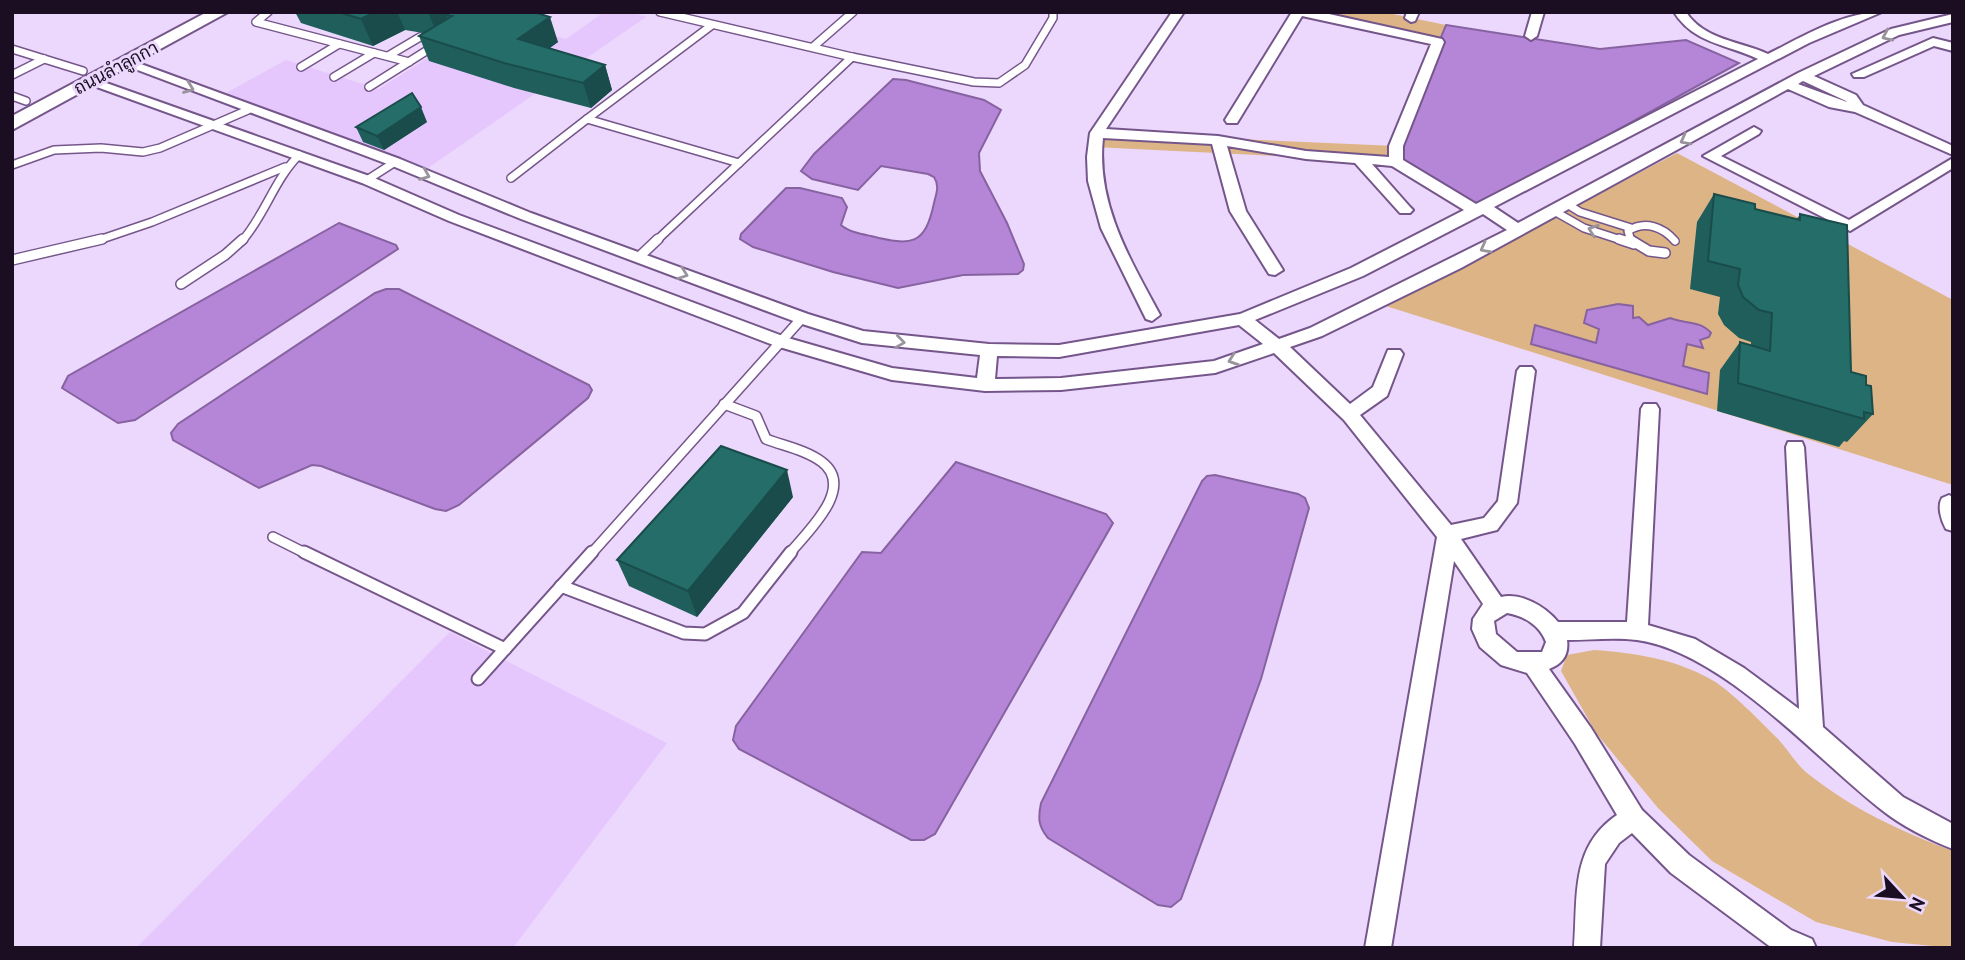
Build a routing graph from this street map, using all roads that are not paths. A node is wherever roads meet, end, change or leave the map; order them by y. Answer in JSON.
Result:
{"nodes":[{"id":1,"x":194,"y":12,"type":"edge"},
{"id":2,"x":220,"y":12,"type":"edge"},
{"id":3,"x":268,"y":12,"type":"edge"},
{"id":4,"x":660,"y":12,"type":"edge"},
{"id":5,"x":853,"y":12,"type":"edge"},
{"id":6,"x":1053,"y":12,"type":"edge"},
{"id":7,"x":1178,"y":12,"type":"edge"},
{"id":8,"x":1300,"y":12,"type":"edge"},
{"id":9,"x":1538,"y":12,"type":"edge"},
{"id":10,"x":1680,"y":12,"type":"edge"},
{"id":11,"x":1876,"y":12,"type":"edge"},
{"id":12,"x":1943,"y":17,"type":"edge"},
{"id":13,"x":712,"y":25,"type":"junction"},
{"id":14,"x":1531,"y":36,"type":"dead end"},
{"id":15,"x":420,"y":37,"type":"edge"},
{"id":16,"x":443,"y":41,"type":"edge"},
{"id":17,"x":339,"y":44,"type":"junction"},
{"id":18,"x":813,"y":47,"type":"junction"},
{"id":19,"x":1953,"y":47,"type":"edge"},
{"id":20,"x":12,"y":49,"type":"edge"},
{"id":21,"x":374,"y":53,"type":"junction"},
{"id":22,"x":388,"y":56,"type":"junction"},
{"id":23,"x":852,"y":57,"type":"junction"},
{"id":24,"x":44,"y":59,"type":"junction"},
{"id":25,"x":409,"y":62,"type":"junction"},
{"id":26,"x":125,"y":63,"type":"junction"},
{"id":27,"x":301,"y":68,"type":"dead end"},
{"id":28,"x":1780,"y":71,"type":"junction"},
{"id":29,"x":1859,"y":74,"type":"dead end"},
{"id":30,"x":12,"y":75,"type":"edge"},
{"id":31,"x":86,"y":76,"type":"junction"},
{"id":32,"x":334,"y":77,"type":"dead end"},
{"id":33,"x":369,"y":87,"type":"dead end"},
{"id":34,"x":17,"y":102,"type":"edge"},
{"id":35,"x":247,"y":110,"type":"junction"},
{"id":36,"x":587,"y":119,"type":"junction"},
{"id":37,"x":1232,"y":120,"type":"dead end"},
{"id":38,"x":12,"y":124,"type":"edge"},
{"id":39,"x":214,"y":124,"type":"junction"},
{"id":40,"x":1755,"y":131,"type":"dead end"},
{"id":41,"x":1097,"y":133,"type":"junction"},
{"id":42,"x":1218,"y":140,"type":"junction"},
{"id":43,"x":1953,"y":151,"type":"edge"},
{"id":44,"x":299,"y":155,"type":"junction"},
{"id":45,"x":1359,"y":159,"type":"junction"},
{"id":46,"x":395,"y":162,"type":"junction"},
{"id":47,"x":1396,"y":162,"type":"junction"},
{"id":48,"x":1953,"y":162,"type":"edge"},
{"id":49,"x":738,"y":163,"type":"junction"},
{"id":50,"x":12,"y":165,"type":"edge"},
{"id":51,"x":285,"y":167,"type":"junction"},
{"id":52,"x":510,"y":178,"type":"dead end"},
{"id":53,"x":367,"y":180,"type":"junction"},
{"id":54,"x":1428,"y":184,"type":"junction"},
{"id":55,"x":1560,"y":208,"type":"junction"},
{"id":56,"x":1480,"y":209,"type":"junction"},
{"id":57,"x":1405,"y":210,"type":"dead end"},
{"id":58,"x":1461,"y":219,"type":"junction"},
{"id":59,"x":1631,"y":228,"type":"junction"},
{"id":60,"x":1518,"y":230,"type":"junction"},
{"id":61,"x":1675,"y":241,"type":"dead end"},
{"id":62,"x":1634,"y":244,"type":"junction"},
{"id":63,"x":1665,"y":253,"type":"dead end"},
{"id":64,"x":639,"y":257,"type":"junction"},
{"id":65,"x":12,"y":260,"type":"edge"},
{"id":66,"x":1275,"y":270,"type":"dead end"},
{"id":67,"x":181,"y":284,"type":"dead end"},
{"id":68,"x":1152,"y":314,"type":"dead end"},
{"id":69,"x":802,"y":317,"type":"junction"},
{"id":70,"x":1242,"y":319,"type":"junction"},
{"id":71,"x":782,"y":342,"type":"junction"},
{"id":72,"x":1278,"y":345,"type":"junction"},
{"id":73,"x":989,"y":350,"type":"junction"},
{"id":74,"x":1059,"y":351,"type":"junction"},
{"id":75,"x":1394,"y":354,"type":"dead end"},
{"id":76,"x":1526,"y":371,"type":"dead end"},
{"id":77,"x":1061,"y":384,"type":"junction"},
{"id":78,"x":985,"y":385,"type":"junction"},
{"id":79,"x":724,"y":404,"type":"junction"},
{"id":80,"x":1650,"y":410,"type":"dead end"},
{"id":81,"x":1348,"y":415,"type":"junction"},
{"id":82,"x":1795,"y":447,"type":"dead end"},
{"id":83,"x":1949,"y":503,"type":"dead end"},
{"id":84,"x":1953,"y":523,"type":"edge"},
{"id":85,"x":1448,"y":534,"type":"junction"},
{"id":86,"x":274,"y":537,"type":"dead end"},
{"id":87,"x":561,"y":586,"type":"junction"},
{"id":88,"x":1496,"y":606,"type":"junction"},
{"id":89,"x":1554,"y":631,"type":"junction"},
{"id":90,"x":1637,"y":631,"type":"junction"},
{"id":91,"x":505,"y":649,"type":"junction"},
{"id":92,"x":1533,"y":664,"type":"junction"},
{"id":93,"x":478,"y":679,"type":"dead end"},
{"id":94,"x":1812,"y":732,"type":"junction"},
{"id":95,"x":1633,"y":818,"type":"junction"},
{"id":96,"x":1953,"y":837,"type":"edge"},
{"id":97,"x":1789,"y":945,"type":"edge"},
{"id":98,"x":1378,"y":948,"type":"edge"},
{"id":99,"x":1587,"y":948,"type":"edge"}],
"edges":[{"from":1,"to":31,"type":"main road","name":"ถนนลำลูกกา"},
{"from":2,"to":26,"type":"main road","name":"ถนนลำลูกกา"},
{"from":3,"to":17,"type":"lane"},
{"from":4,"to":13,"type":"lane"},
{"from":5,"to":18,"type":"lane"},
{"from":6,"to":23,"type":"lane"},
{"from":7,"to":41,"type":"street"},
{"from":8,"to":37,"type":"street"},
{"from":8,"to":47,"type":"street"},
{"from":9,"to":14,"type":"street"},
{"from":10,"to":28,"type":"street"},
{"from":11,"to":28,"type":"street"},
{"from":12,"to":28,"type":"street","one_way":true},
{"from":13,"to":18,"type":"lane"},
{"from":13,"to":36,"type":"lane"},
{"from":15,"to":22,"type":"lane"},
{"from":16,"to":25,"type":"lane"},
{"from":17,"to":21,"type":"lane"},
{"from":17,"to":27,"type":"lane"},
{"from":18,"to":23,"type":"lane"},
{"from":19,"to":29,"type":"street"},
{"from":20,"to":24,"type":"lane"},
{"from":21,"to":22,"type":"lane"},
{"from":21,"to":32,"type":"lane"},
{"from":22,"to":25,"type":"lane"},
{"from":23,"to":49,"type":"lane"},
{"from":24,"to":30,"type":"lane"},
{"from":24,"to":31,"type":"lane"},
{"from":25,"to":33,"type":"lane"},
{"from":26,"to":31,"type":"main road","name":"ถนนลำลูกกา"},
{"from":26,"to":35,"type":"street","one_way":true},
{"from":28,"to":43,"type":"street"},
{"from":28,"to":55,"type":"street","one_way":true},
{"from":28,"to":56,"type":"street"},
{"from":31,"to":34,"type":"main road","name":"ถนนลำลูกกา"},
{"from":31,"to":38,"type":"main road","name":"ถนนลำลูกกา"},
{"from":31,"to":39,"type":"street"},
{"from":35,"to":39,"type":"lane"},
{"from":35,"to":46,"type":"street"},
{"from":36,"to":49,"type":"lane"},
{"from":36,"to":52,"type":"lane"},
{"from":39,"to":44,"type":"street"},
{"from":39,"to":50,"type":"lane"},
{"from":40,"to":48,"type":"street"},
{"from":41,"to":42,"type":"street"},
{"from":41,"to":68,"type":"street"},
{"from":42,"to":45,"type":"street"},
{"from":42,"to":66,"type":"street"},
{"from":44,"to":51,"type":"lane"},
{"from":44,"to":53,"type":"street"},
{"from":45,"to":47,"type":"street"},
{"from":45,"to":57,"type":"street"},
{"from":46,"to":53,"type":"lane"},
{"from":46,"to":64,"type":"street","one_way":true},
{"from":47,"to":54,"type":"street"},
{"from":49,"to":64,"type":"lane"},
{"from":51,"to":65,"type":"lane"},
{"from":51,"to":67,"type":"lane"},
{"from":53,"to":71,"type":"street"},
{"from":54,"to":56,"type":"street"},
{"from":54,"to":58,"type":"street"},
{"from":55,"to":59,"type":"lane"},
{"from":55,"to":60,"type":"street"},
{"from":62,"to":55,"type":"lane","one_way":true},
{"from":56,"to":58,"type":"street"},
{"from":56,"to":60,"type":"street"},
{"from":58,"to":70,"type":"street"},
{"from":59,"to":61,"type":"lane"},
{"from":59,"to":62,"type":"lane"},
{"from":60,"to":72,"type":"street","one_way":true},
{"from":62,"to":63,"type":"lane"},
{"from":64,"to":69,"type":"street","one_way":true},
{"from":69,"to":71,"type":"lane"},
{"from":69,"to":73,"type":"street","one_way":true},
{"from":70,"to":72,"type":"street"},
{"from":70,"to":74,"type":"street"},
{"from":71,"to":78,"type":"street"},
{"from":71,"to":79,"type":"lane"},
{"from":72,"to":77,"type":"street","one_way":true},
{"from":72,"to":81,"type":"street"},
{"from":73,"to":74,"type":"street"},
{"from":73,"to":78,"type":"street"},
{"from":74,"to":77,"type":"street"},
{"from":75,"to":81,"type":"street"},
{"from":76,"to":85,"type":"street"},
{"from":77,"to":78,"type":"street"},
{"from":79,"to":87,"type":"lane"},
{"from":79,"to":87,"type":"lane"},
{"from":80,"to":90,"type":"street"},
{"from":81,"to":85,"type":"street"},
{"from":82,"to":94,"type":"street"},
{"from":83,"to":84,"type":"street"},
{"from":85,"to":88,"type":"street"},
{"from":85,"to":98,"type":"street"},
{"from":86,"to":91,"type":"lane"},
{"from":87,"to":91,"type":"lane"},
{"from":88,"to":89,"type":"street"},
{"from":88,"to":92,"type":"street"},
{"from":89,"to":90,"type":"street"},
{"from":89,"to":92,"type":"street"},
{"from":90,"to":94,"type":"street"},
{"from":91,"to":93,"type":"lane"},
{"from":92,"to":95,"type":"street"},
{"from":94,"to":96,"type":"street"},
{"from":95,"to":97,"type":"street"},
{"from":95,"to":99,"type":"street"}]}
